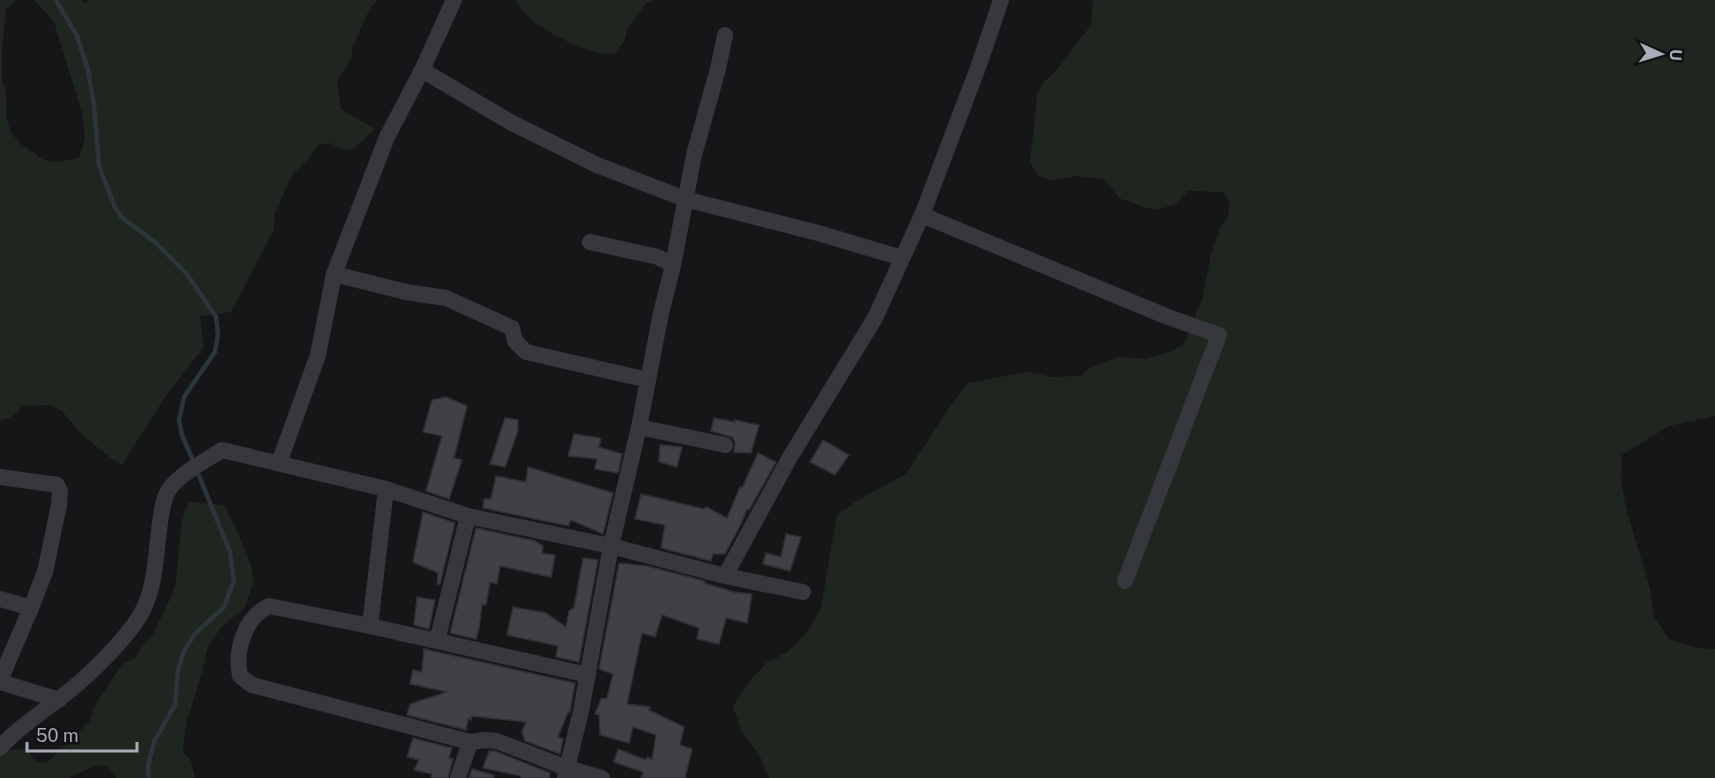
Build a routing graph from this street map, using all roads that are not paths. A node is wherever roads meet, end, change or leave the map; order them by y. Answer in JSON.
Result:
{"nodes":[{"id":1,"x":454,"y":0,"type":"edge"},
{"id":2,"x":1001,"y":0,"type":"edge"},
{"id":3,"x":725,"y":35,"type":"dead end"},
{"id":4,"x":422,"y":70,"type":"junction"},
{"id":5,"x":686,"y":199,"type":"junction"},
{"id":6,"x":922,"y":215,"type":"junction"},
{"id":7,"x":590,"y":242,"type":"dead end"},
{"id":8,"x":902,"y":258,"type":"junction"},
{"id":9,"x":673,"y":265,"type":"junction"},
{"id":10,"x":334,"y":274,"type":"junction"},
{"id":11,"x":648,"y":380,"type":"junction"},
{"id":12,"x":639,"y":427,"type":"junction"},
{"id":13,"x":725,"y":445,"type":"dead end"},
{"id":14,"x":279,"y":463,"type":"junction"},
{"id":15,"x":0,"y":477,"type":"edge"},
{"id":16,"x":386,"y":489,"type":"junction"},
{"id":17,"x":468,"y":516,"type":"junction"},
{"id":18,"x":611,"y":546,"type":"junction"},
{"id":19,"x":725,"y":576,"type":"junction"},
{"id":20,"x":1125,"y":581,"type":"dead end"},
{"id":21,"x":803,"y":592,"type":"dead end"},
{"id":22,"x":0,"y":599,"type":"edge"},
{"id":23,"x":31,"y":608,"type":"junction"},
{"id":24,"x":370,"y":626,"type":"junction"},
{"id":25,"x":437,"y":641,"type":"junction"},
{"id":26,"x":588,"y":675,"type":"junction"},
{"id":27,"x":0,"y":681,"type":"edge"},
{"id":28,"x":59,"y":700,"type":"junction"},
{"id":29,"x":470,"y":742,"type":"junction"},
{"id":30,"x":0,"y":748,"type":"edge"},
{"id":31,"x":566,"y":773,"type":"edge"},
{"id":32,"x":458,"y":778,"type":"edge"},
{"id":33,"x":602,"y":778,"type":"edge"}],
"edges":[{"from":1,"to":4,"type":"street"},
{"from":2,"to":6,"type":"street"},
{"from":3,"to":5,"type":"street"},
{"from":4,"to":5,"type":"street"},
{"from":4,"to":10,"type":"street"},
{"from":5,"to":8,"type":"street"},
{"from":5,"to":9,"type":"street"},
{"from":6,"to":8,"type":"street"},
{"from":6,"to":20,"type":"street"},
{"from":7,"to":9,"type":"street"},
{"from":8,"to":19,"type":"street"},
{"from":9,"to":11,"type":"street"},
{"from":10,"to":11,"type":"street"},
{"from":10,"to":14,"type":"street"},
{"from":11,"to":12,"type":"street"},
{"from":12,"to":13,"type":"street"},
{"from":12,"to":18,"type":"street"},
{"from":14,"to":16,"type":"street"},
{"from":14,"to":28,"type":"street"},
{"from":15,"to":23,"type":"street"},
{"from":16,"to":17,"type":"street"},
{"from":16,"to":24,"type":"street"},
{"from":17,"to":18,"type":"street"},
{"from":17,"to":25,"type":"street"},
{"from":18,"to":19,"type":"street"},
{"from":18,"to":26,"type":"street"},
{"from":19,"to":21,"type":"street"},
{"from":22,"to":23,"type":"street"},
{"from":23,"to":27,"type":"street"},
{"from":24,"to":25,"type":"street"},
{"from":24,"to":29,"type":"street"},
{"from":25,"to":26,"type":"street"},
{"from":26,"to":31,"type":"street"},
{"from":27,"to":28,"type":"street"},
{"from":28,"to":30,"type":"street"},
{"from":29,"to":31,"type":"street"},
{"from":29,"to":32,"type":"street"},
{"from":31,"to":33,"type":"street"}]}
